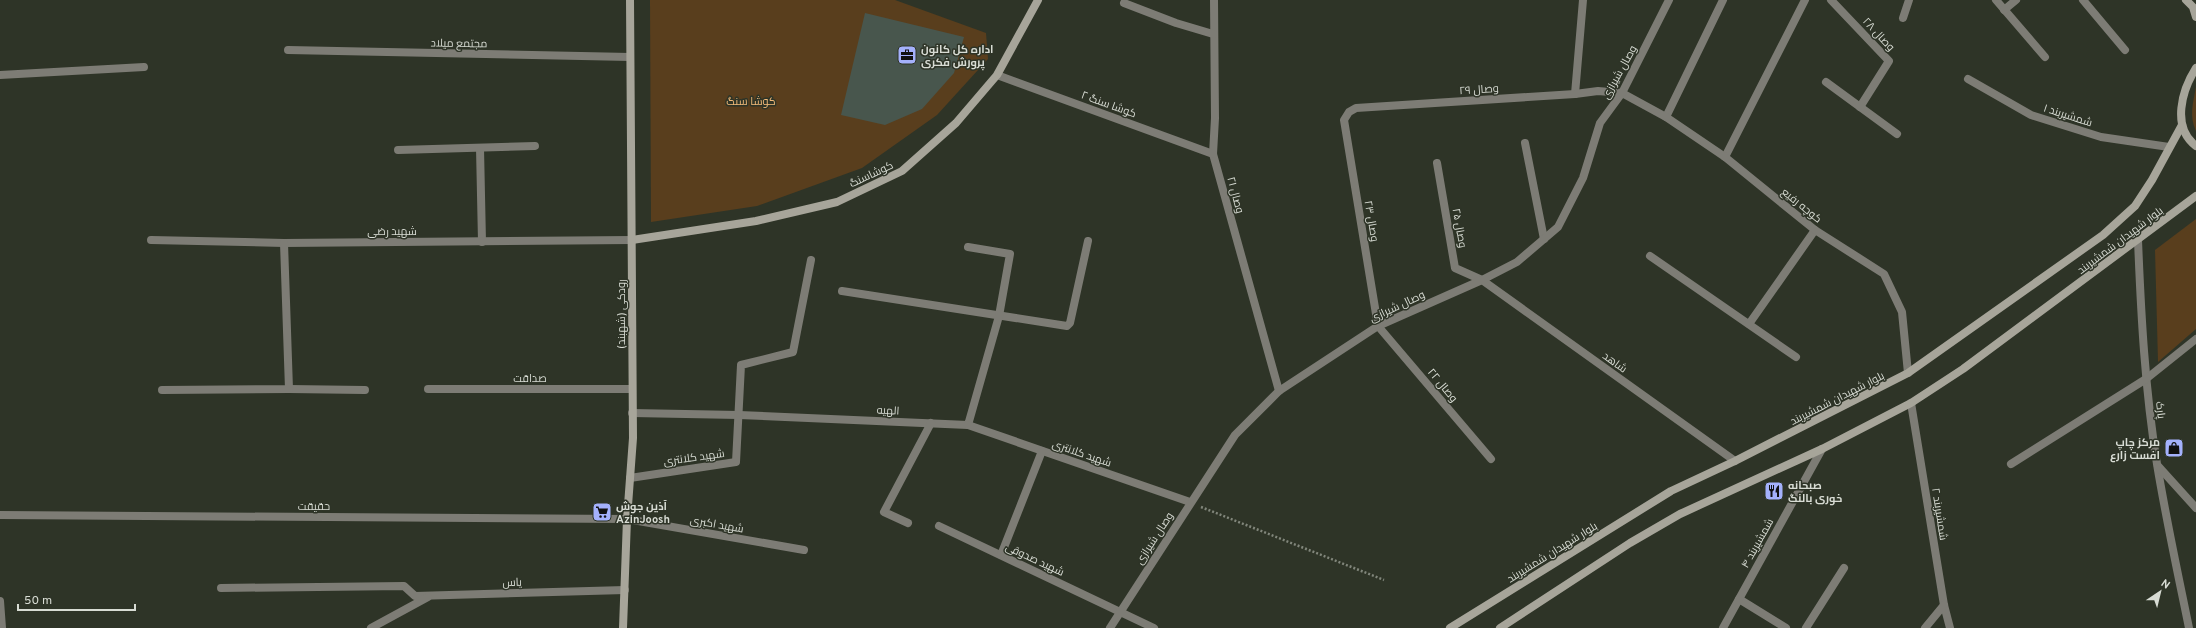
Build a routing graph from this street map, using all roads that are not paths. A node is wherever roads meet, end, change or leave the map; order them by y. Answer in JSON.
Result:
{"nodes":[{"id":1,"x":630,"y":0,"type":"edge"},
{"id":2,"x":1038,"y":0,"type":"edge"},
{"id":3,"x":1214,"y":0,"type":"edge"},
{"id":4,"x":1583,"y":0,"type":"edge"},
{"id":5,"x":1669,"y":0,"type":"edge"},
{"id":6,"x":1723,"y":0,"type":"edge"},
{"id":7,"x":1805,"y":0,"type":"edge"},
{"id":8,"x":1832,"y":0,"type":"edge"},
{"id":9,"x":1909,"y":0,"type":"edge"},
{"id":10,"x":1996,"y":0,"type":"edge"},
{"id":11,"x":2016,"y":0,"type":"edge"},
{"id":12,"x":2083,"y":0,"type":"edge"},
{"id":13,"x":2186,"y":0,"type":"edge"},
{"id":14,"x":1124,"y":3,"type":"dead end"},
{"id":15,"x":2004,"y":10,"type":"junction"},
{"id":16,"x":2196,"y":17,"type":"edge"},
{"id":17,"x":1903,"y":18,"type":"dead end"},
{"id":18,"x":1213,"y":34,"type":"junction"},
{"id":19,"x":288,"y":50,"type":"dead end"},
{"id":20,"x":2125,"y":50,"type":"dead end"},
{"id":21,"x":630,"y":57,"type":"junction"},
{"id":22,"x":2045,"y":57,"type":"dead end"},
{"id":23,"x":144,"y":67,"type":"dead end"},
{"id":24,"x":2196,"y":68,"type":"edge"},
{"id":25,"x":0,"y":75,"type":"edge"},
{"id":26,"x":997,"y":75,"type":"junction"},
{"id":27,"x":1968,"y":79,"type":"dead end"},
{"id":28,"x":1826,"y":82,"type":"dead end"},
{"id":29,"x":1575,"y":94,"type":"junction"},
{"id":30,"x":1622,"y":94,"type":"junction"},
{"id":31,"x":1860,"y":107,"type":"junction"},
{"id":32,"x":1666,"y":117,"type":"junction"},
{"id":33,"x":1344,"y":120,"type":"joint"},
{"id":34,"x":2182,"y":125,"type":"junction"},
{"id":35,"x":1897,"y":134,"type":"dead end"},
{"id":36,"x":1525,"y":143,"type":"dead end"},
{"id":37,"x":535,"y":146,"type":"dead end"},
{"id":38,"x":2196,"y":146,"type":"edge"},
{"id":39,"x":2169,"y":147,"type":"junction"},
{"id":40,"x":480,"y":148,"type":"junction"},
{"id":41,"x":398,"y":150,"type":"dead end"},
{"id":42,"x":1213,"y":154,"type":"junction"},
{"id":43,"x":1725,"y":157,"type":"junction"},
{"id":44,"x":1438,"y":163,"type":"dead end"},
{"id":45,"x":2196,"y":196,"type":"edge"},
{"id":46,"x":1815,"y":230,"type":"junction"},
{"id":47,"x":1544,"y":239,"type":"junction"},
{"id":48,"x":151,"y":240,"type":"dead end"},
{"id":49,"x":632,"y":240,"type":"junction"},
{"id":50,"x":1088,"y":240,"type":"dead end"},
{"id":51,"x":2138,"y":240,"type":"junction"},
{"id":52,"x":482,"y":242,"type":"junction"},
{"id":53,"x":284,"y":243,"type":"junction"},
{"id":54,"x":968,"y":247,"type":"dead end"},
{"id":55,"x":1650,"y":256,"type":"dead end"},
{"id":56,"x":811,"y":260,"type":"dead end"},
{"id":57,"x":1482,"y":280,"type":"junction"},
{"id":58,"x":842,"y":291,"type":"dead end"},
{"id":59,"x":999,"y":316,"type":"junction"},
{"id":60,"x":1749,"y":324,"type":"junction"},
{"id":61,"x":1378,"y":326,"type":"junction"},
{"id":62,"x":2196,"y":339,"type":"edge"},
{"id":63,"x":1796,"y":357,"type":"dead end"},
{"id":64,"x":1908,"y":373,"type":"junction"},
{"id":65,"x":2146,"y":379,"type":"junction"},
{"id":66,"x":289,"y":389,"type":"junction"},
{"id":67,"x":428,"y":389,"type":"dead end"},
{"id":68,"x":632,"y":389,"type":"junction"},
{"id":69,"x":162,"y":390,"type":"dead end"},
{"id":70,"x":365,"y":390,"type":"dead end"},
{"id":71,"x":1279,"y":391,"type":"junction"},
{"id":72,"x":1911,"y":403,"type":"junction"},
{"id":73,"x":632,"y":413,"type":"junction"},
{"id":74,"x":739,"y":415,"type":"junction"},
{"id":75,"x":931,"y":423,"type":"junction"},
{"id":76,"x":968,"y":425,"type":"junction"},
{"id":77,"x":1822,"y":449,"type":"junction"},
{"id":78,"x":1042,"y":451,"type":"junction"},
{"id":79,"x":1491,"y":459,"type":"dead end"},
{"id":80,"x":1735,"y":461,"type":"junction"},
{"id":81,"x":2011,"y":464,"type":"dead end"},
{"id":82,"x":2157,"y":465,"type":"junction"},
{"id":83,"x":630,"y":478,"type":"junction"},
{"id":84,"x":1190,"y":502,"type":"junction"},
{"id":85,"x":2196,"y":508,"type":"edge"},
{"id":86,"x":0,"y":515,"type":"edge"},
{"id":87,"x":627,"y":518,"type":"junction"},
{"id":88,"x":908,"y":523,"type":"dead end"},
{"id":89,"x":940,"y":526,"type":"dead end"},
{"id":90,"x":804,"y":550,"type":"dead end"},
{"id":91,"x":1001,"y":555,"type":"junction"},
{"id":92,"x":1844,"y":568,"type":"dead end"},
{"id":93,"x":221,"y":588,"type":"dead end"},
{"id":94,"x":625,"y":590,"type":"junction"},
{"id":95,"x":430,"y":595,"type":"junction"},
{"id":96,"x":1739,"y":599,"type":"junction"},
{"id":97,"x":0,"y":601,"type":"edge"},
{"id":98,"x":1944,"y":605,"type":"junction"},
{"id":99,"x":1120,"y":611,"type":"junction"},
{"id":100,"x":2,"y":628,"type":"edge"},
{"id":101,"x":371,"y":628,"type":"edge"},
{"id":102,"x":623,"y":628,"type":"edge"},
{"id":103,"x":1110,"y":628,"type":"edge"},
{"id":104,"x":1154,"y":628,"type":"edge"},
{"id":105,"x":1450,"y":628,"type":"edge"},
{"id":106,"x":1500,"y":628,"type":"edge"},
{"id":107,"x":1724,"y":628,"type":"edge"},
{"id":108,"x":1786,"y":628,"type":"edge"},
{"id":109,"x":1806,"y":628,"type":"edge"},
{"id":110,"x":1925,"y":628,"type":"edge"},
{"id":111,"x":1950,"y":628,"type":"edge"},
{"id":112,"x":2189,"y":628,"type":"edge"}],
"edges":[{"from":1,"to":21,"type":"main road","name":"رودکی (شهبند)"},
{"from":2,"to":26,"type":"main road","name":"کوشاسنگ"},
{"from":3,"to":18,"type":"street","name":"وصال ۲۱"},
{"from":4,"to":29,"type":"street"},
{"from":5,"to":30,"type":"street","name":"وصال شیرازی"},
{"from":6,"to":32,"type":"street"},
{"from":7,"to":43,"type":"street"},
{"from":8,"to":31,"type":"street","name":"وصال ۲۸"},
{"from":9,"to":17,"type":"street"},
{"from":10,"to":15,"type":"street"},
{"from":11,"to":15,"type":"street"},
{"from":12,"to":20,"type":"street"},
{"from":13,"to":16,"type":"main road"},
{"from":14,"to":18,"type":"street"},
{"from":15,"to":22,"type":"street"},
{"from":18,"to":42,"type":"street","name":"وصال ۲۱"},
{"from":19,"to":21,"type":"street","name":"مجتمع میلاد"},
{"from":21,"to":49,"type":"main road","name":"رودکی (شهبند)"},
{"from":23,"to":25,"type":"street"},
{"from":24,"to":34,"type":"main road"},
{"from":26,"to":42,"type":"street","name":"کوشا سنگ ۲"},
{"from":26,"to":49,"type":"main road","name":"کوشاسنگ"},
{"from":27,"to":39,"type":"street","name":"شمشیربند ۱"},
{"from":28,"to":31,"type":"street"},
{"from":29,"to":30,"type":"street","name":"وصال ۲۹"},
{"from":29,"to":33,"type":"street","name":"وصال ۲۹"},
{"from":30,"to":32,"type":"street","name":"کوچه رفیع"},
{"from":30,"to":47,"type":"street","name":"وصال شیرازی"},
{"from":31,"to":35,"type":"street"},
{"from":32,"to":43,"type":"street","name":"کوچه رفیع"},
{"from":33,"to":61,"type":"street","name":"وصال ۲۳"},
{"from":34,"to":38,"type":"main road"},
{"from":34,"to":39,"type":"main road","name":"بلوار شهیدان شمشیربند"},
{"from":36,"to":47,"type":"street"},
{"from":37,"to":40,"type":"street"},
{"from":39,"to":64,"type":"main road","name":"بلوار شهیدان شمشیربند"},
{"from":40,"to":41,"type":"street"},
{"from":40,"to":52,"type":"street"},
{"from":42,"to":71,"type":"street","name":"وصال ۲۱"},
{"from":43,"to":46,"type":"street","name":"کوچه رفیع"},
{"from":44,"to":57,"type":"street","name":"وصال ۲۵"},
{"from":45,"to":51,"type":"main road","name":"بلوار شهیدان شمشیربند"},
{"from":46,"to":60,"type":"street"},
{"from":46,"to":64,"type":"street","name":"کوچه رفیع"},
{"from":47,"to":57,"type":"street","name":"وصال شیرازی"},
{"from":48,"to":53,"type":"street","name":"شهید رضی"},
{"from":49,"to":52,"type":"street","name":"شهید رضی"},
{"from":49,"to":68,"type":"main road","name":"رودکی (شهبند)"},
{"from":50,"to":59,"type":"street"},
{"from":51,"to":65,"type":"street","name":"پارک"},
{"from":51,"to":72,"type":"main road","name":"بلوار شهیدان شمشیربند"},
{"from":52,"to":53,"type":"street","name":"شهید رضی"},
{"from":53,"to":66,"type":"street"},
{"from":54,"to":59,"type":"street"},
{"from":55,"to":60,"type":"street"},
{"from":56,"to":74,"type":"street","name":"شهید کلانتری"},
{"from":57,"to":61,"type":"street","name":"وصال شیرازی"},
{"from":57,"to":80,"type":"street","name":"شاهد"},
{"from":58,"to":59,"type":"street"},
{"from":59,"to":76,"type":"street"},
{"from":60,"to":63,"type":"street"},
{"from":61,"to":71,"type":"street","name":"وصال شیرازی"},
{"from":61,"to":79,"type":"street","name":"وصال ۲۲"},
{"from":62,"to":65,"type":"street"},
{"from":64,"to":80,"type":"main road","name":"بلوار شهیدان شمشیربند"},
{"from":65,"to":81,"type":"street"},
{"from":65,"to":82,"type":"street","name":"پارک"},
{"from":66,"to":69,"type":"street"},
{"from":66,"to":70,"type":"street"},
{"from":67,"to":68,"type":"street","name":"صداقت"},
{"from":68,"to":73,"type":"main road","name":"رودکی (شهبند)"},
{"from":71,"to":84,"type":"street","name":"وصال شیرازی"},
{"from":72,"to":77,"type":"main road","name":"بلوار شهیدان شمشیربند"},
{"from":72,"to":98,"type":"street","name":"شمشیربند ۲"},
{"from":73,"to":74,"type":"street","name":"الهیه"},
{"from":73,"to":83,"type":"main road","name":"رودکی (شهبند)"},
{"from":74,"to":75,"type":"street","name":"الهیه"},
{"from":74,"to":83,"type":"street","name":"شهید کلانتری"},
{"from":75,"to":76,"type":"street","name":"الهیه"},
{"from":75,"to":88,"type":"street"},
{"from":76,"to":78,"type":"street","name":"شهید کلانتری"},
{"from":77,"to":96,"type":"street","name":"شمشیربند ۴"},
{"from":77,"to":106,"type":"main road","name":"بلوار شهیدان شمشیربند"},
{"from":78,"to":84,"type":"street","name":"شهید کلانتری"},
{"from":78,"to":91,"type":"street"},
{"from":80,"to":105,"type":"main road","name":"بلوار شهیدان شمشیربند"},
{"from":82,"to":85,"type":"street"},
{"from":82,"to":112,"type":"street","name":"پارک"},
{"from":83,"to":87,"type":"main road","name":"رودکی (شهبند)"},
{"from":84,"to":99,"type":"street","name":"وصال شیرازی"},
{"from":86,"to":87,"type":"street","name":"حقیقت"},
{"from":87,"to":90,"type":"street","name":"شهید اکبری"},
{"from":87,"to":94,"type":"main road","name":"رودکی (شهبند)"},
{"from":89,"to":91,"type":"street","name":"شهید صدوقی"},
{"from":91,"to":99,"type":"street","name":"شهید صدوقی"},
{"from":92,"to":109,"type":"street"},
{"from":93,"to":95,"type":"street","name":"یاس"},
{"from":94,"to":95,"type":"street","name":"یاس"},
{"from":94,"to":102,"type":"main road","name":"رودکی (شهبند)"},
{"from":95,"to":101,"type":"street"},
{"from":96,"to":107,"type":"street","name":"شمشیربند ۴"},
{"from":96,"to":108,"type":"street"},
{"from":97,"to":100,"type":"street"},
{"from":98,"to":110,"type":"street"},
{"from":98,"to":111,"type":"street","name":"شمشیربند ۲"},
{"from":99,"to":103,"type":"street","name":"وصال شیرازی"},
{"from":99,"to":104,"type":"street","name":"شهید صدوقی"}]}
